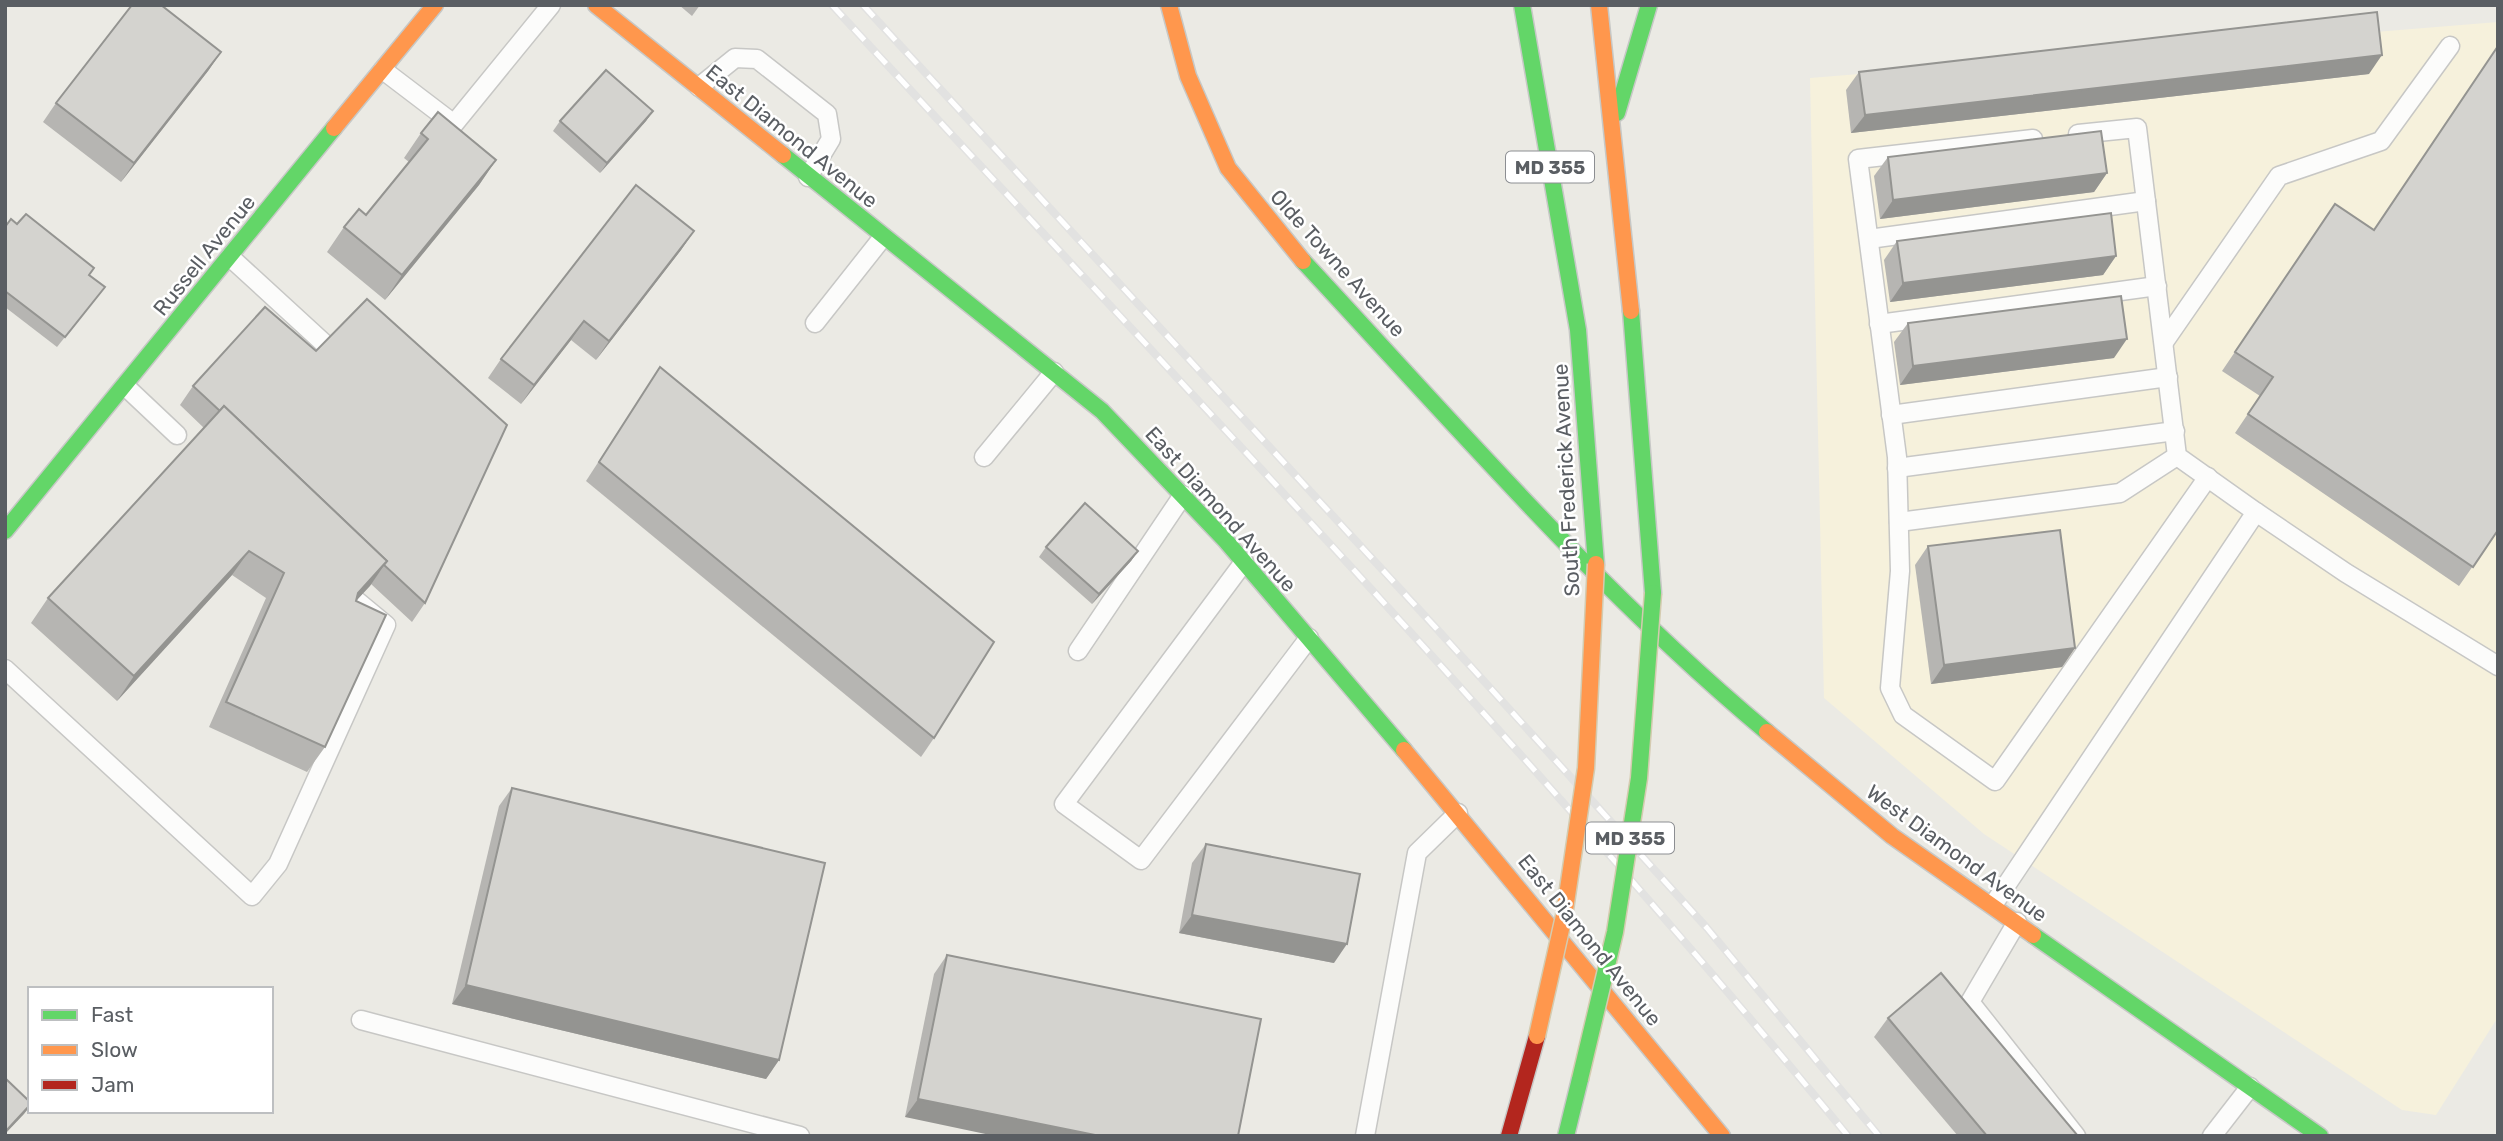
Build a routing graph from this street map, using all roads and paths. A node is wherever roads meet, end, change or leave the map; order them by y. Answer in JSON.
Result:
{"nodes":[{"id":1,"x":435,"y":5,"type":"edge"},
{"id":2,"x":551,"y":5,"type":"edge"},
{"id":3,"x":596,"y":5,"type":"edge"},
{"id":4,"x":1169,"y":5,"type":"edge"},
{"id":5,"x":1522,"y":5,"type":"edge"},
{"id":6,"x":1599,"y":5,"type":"edge"},
{"id":7,"x":1649,"y":5,"type":"edge"},
{"id":8,"x":2450,"y":47,"type":"dead end"},
{"id":9,"x":383,"y":70,"type":"junction"},
{"id":10,"x":699,"y":87,"type":"junction"},
{"id":11,"x":1612,"y":128,"type":"junction"},
{"id":12,"x":808,"y":177,"type":"junction"},
{"id":13,"x":2146,"y":201,"type":"junction"},
{"id":14,"x":883,"y":237,"type":"junction"},
{"id":15,"x":1869,"y":239,"type":"junction"},
{"id":16,"x":230,"y":257,"type":"junction"},
{"id":17,"x":2157,"y":285,"type":"junction"},
{"id":18,"x":816,"y":323,"type":"dead end"},
{"id":19,"x":1879,"y":324,"type":"junction"},
{"id":20,"x":2164,"y":342,"type":"junction"},
{"id":21,"x":327,"y":346,"type":"edge"},
{"id":22,"x":1054,"y":372,"type":"junction"},
{"id":23,"x":2168,"y":377,"type":"junction"},
{"id":24,"x":125,"y":386,"type":"junction"},
{"id":25,"x":1892,"y":415,"type":"junction"},
{"id":26,"x":2175,"y":431,"type":"junction"},
{"id":27,"x":177,"y":435,"type":"dead end"},
{"id":28,"x":2177,"y":456,"type":"junction"},
{"id":29,"x":984,"y":457,"type":"dead end"},
{"id":30,"x":1897,"y":468,"type":"junction"},
{"id":31,"x":2208,"y":477,"type":"junction"},
{"id":32,"x":1183,"y":495,"type":"junction"},
{"id":33,"x":1537,"y":512,"type":"joint"},
{"id":34,"x":2256,"y":512,"type":"junction"},
{"id":35,"x":1899,"y":522,"type":"junction"},
{"id":36,"x":5,"y":531,"type":"edge"},
{"id":37,"x":1244,"y":562,"type":"junction"},
{"id":38,"x":357,"y":601,"type":"edge"},
{"id":39,"x":396,"y":608,"type":"edge"},
{"id":40,"x":384,"y":629,"type":"junction"},
{"id":41,"x":1308,"y":638,"type":"junction"},
{"id":42,"x":1078,"y":650,"type":"dead end"},
{"id":43,"x":2498,"y":666,"type":"edge"},
{"id":44,"x":5,"y":668,"type":"edge"},
{"id":45,"x":1458,"y":813,"type":"junction"},
{"id":46,"x":1993,"y":905,"type":"junction"},
{"id":47,"x":2017,"y":922,"type":"junction"},
{"id":48,"x":361,"y":1020,"type":"dead end"},
{"id":49,"x":2250,"y":1087,"type":"junction"},
{"id":50,"x":800,"y":1136,"type":"edge"},
{"id":51,"x":1365,"y":1136,"type":"edge"},
{"id":52,"x":1509,"y":1136,"type":"edge"},
{"id":53,"x":1566,"y":1136,"type":"edge"},
{"id":54,"x":1722,"y":1136,"type":"edge"},
{"id":55,"x":2076,"y":1136,"type":"edge"},
{"id":56,"x":2212,"y":1136,"type":"edge"},
{"id":57,"x":2320,"y":1136,"type":"edge"}],
"edges":[{"from":1,"to":9,"type":"main road","name":"Russell Avenue"},
{"from":2,"to":9,"type":"lane"},
{"from":3,"to":10,"type":"main road","name":"East Diamond Avenue"},
{"from":4,"to":33,"type":"main road","name":"Olde Towne Avenue"},
{"from":5,"to":52,"type":"main road","name":"South Frederick Avenue","number":"MD 355","bridge":true},
{"from":6,"to":11,"type":"main road","number":"MD 355"},
{"from":7,"to":11,"type":"main road"},
{"from":8,"to":20,"type":"lane"},
{"from":9,"to":16,"type":"main road","name":"Russell Avenue"},
{"from":10,"to":12,"type":"main road","name":"East Diamond Avenue"},
{"from":10,"to":12,"type":"lane"},
{"from":11,"to":53,"type":"main road","number":"MD 355","bridge":true},
{"from":12,"to":14,"type":"main road","name":"East Diamond Avenue"},
{"from":13,"to":15,"type":"lane"},
{"from":13,"to":15,"type":"lane"},
{"from":13,"to":17,"type":"lane"},
{"from":14,"to":18,"type":"lane"},
{"from":14,"to":22,"type":"main road","name":"East Diamond Avenue"},
{"from":15,"to":19,"type":"lane"},
{"from":16,"to":21,"type":"lane"},
{"from":16,"to":24,"type":"main road","name":"Russell Avenue"},
{"from":17,"to":19,"type":"lane"},
{"from":17,"to":20,"type":"lane"},
{"from":19,"to":25,"type":"lane"},
{"from":20,"to":23,"type":"lane"},
{"from":22,"to":29,"type":"lane"},
{"from":22,"to":32,"type":"main road","name":"East Diamond Avenue"},
{"from":23,"to":25,"type":"lane"},
{"from":23,"to":26,"type":"lane"},
{"from":24,"to":27,"type":"lane"},
{"from":24,"to":36,"type":"main road","name":"Russell Avenue"},
{"from":25,"to":30,"type":"lane"},
{"from":26,"to":28,"type":"lane"},
{"from":26,"to":30,"type":"lane"},
{"from":28,"to":31,"type":"lane"},
{"from":28,"to":35,"type":"lane"},
{"from":30,"to":35,"type":"lane"},
{"from":31,"to":34,"type":"lane"},
{"from":31,"to":35,"type":"lane"},
{"from":32,"to":37,"type":"main road","name":"East Diamond Avenue"},
{"from":32,"to":42,"type":"lane"},
{"from":33,"to":46,"type":"main road","name":"West Diamond Avenue"},
{"from":34,"to":43,"type":"lane"},
{"from":34,"to":46,"type":"lane"},
{"from":37,"to":41,"type":"main road","name":"East Diamond Avenue"},
{"from":37,"to":41,"type":"lane"},
{"from":38,"to":40,"type":"lane"},
{"from":39,"to":40,"type":"lane"},
{"from":40,"to":44,"type":"lane"},
{"from":41,"to":45,"type":"main road","name":"East Diamond Avenue"},
{"from":45,"to":51,"type":"lane"},
{"from":45,"to":54,"type":"main road","name":"East Diamond Avenue"},
{"from":46,"to":47,"type":"main road","name":"West Diamond Avenue"},
{"from":47,"to":49,"type":"main road","name":"West Diamond Avenue"},
{"from":47,"to":55,"type":"lane"},
{"from":48,"to":50,"type":"lane"},
{"from":49,"to":56,"type":"lane"},
{"from":49,"to":57,"type":"main road","name":"West Diamond Avenue"}]}
